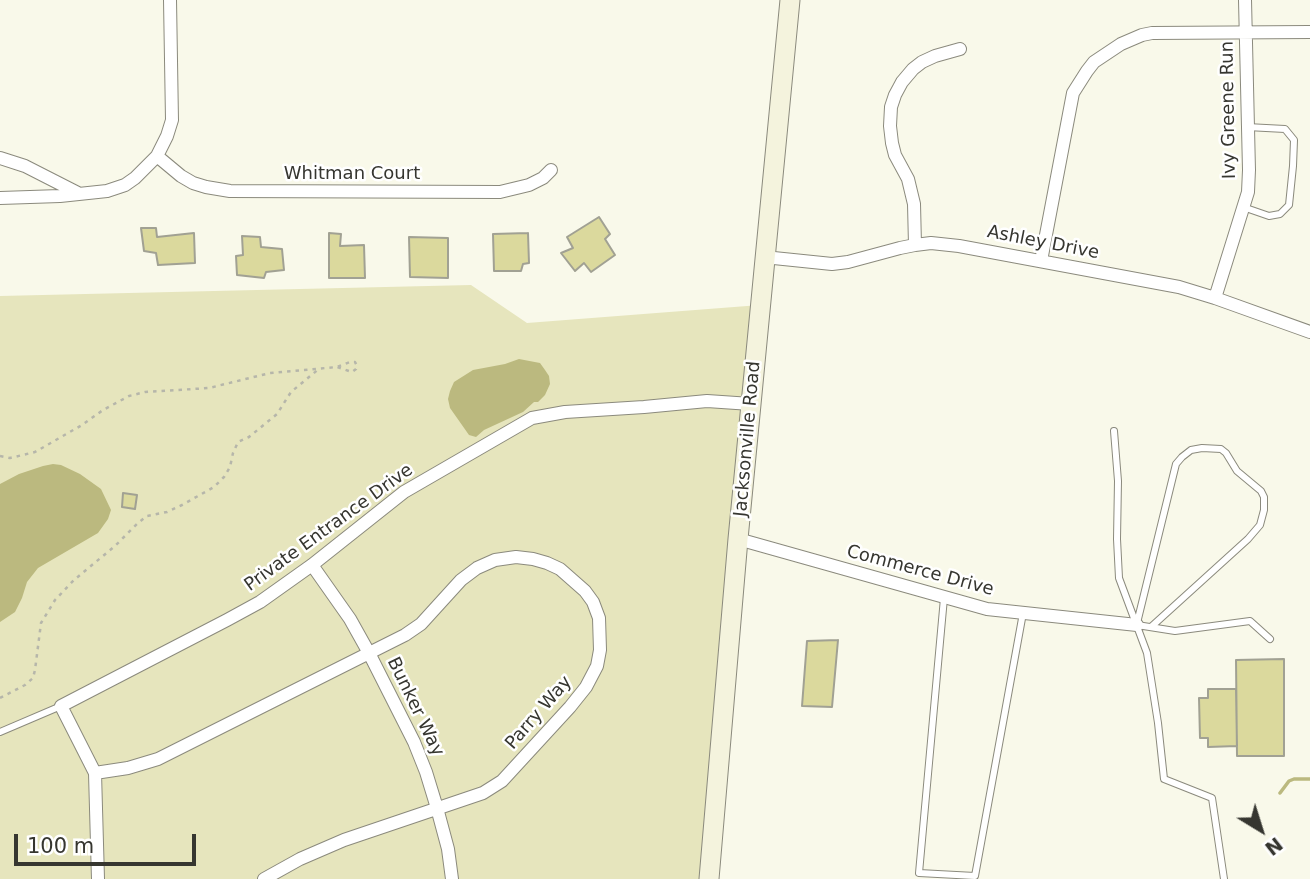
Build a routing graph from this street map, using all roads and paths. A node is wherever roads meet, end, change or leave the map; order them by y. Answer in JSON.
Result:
{"nodes":[{"id":1,"x":170,"y":0,"type":"edge"},
{"id":2,"x":790,"y":0,"type":"edge"},
{"id":3,"x":1245,"y":0,"type":"edge"},
{"id":4,"x":1245,"y":32,"type":"junction"},
{"id":5,"x":1310,"y":32,"type":"edge"},
{"id":6,"x":960,"y":50,"type":"dead end"},
{"id":7,"x":1247,"y":127,"type":"junction"},
{"id":8,"x":157,"y":156,"type":"junction"},
{"id":9,"x":0,"y":158,"type":"edge"},
{"id":10,"x":551,"y":170,"type":"dead end"},
{"id":11,"x":82,"y":194,"type":"junction"},
{"id":12,"x":0,"y":198,"type":"edge"},
{"id":13,"x":1243,"y":207,"type":"junction"},
{"id":14,"x":915,"y":246,"type":"junction"},
{"id":15,"x":764,"y":257,"type":"junction"},
{"id":16,"x":1041,"y":261,"type":"junction"},
{"id":17,"x":1215,"y":298,"type":"junction"},
{"id":18,"x":1310,"y":332,"type":"edge"},
{"id":19,"x":337,"y":367,"type":"junction"},
{"id":20,"x":320,"y":368,"type":"junction"},
{"id":21,"x":751,"y":404,"type":"junction"},
{"id":22,"x":1114,"y":431,"type":"dead end"},
{"id":23,"x":0,"y":456,"type":"edge"},
{"id":24,"x":738,"y":539,"type":"junction"},
{"id":25,"x":312,"y":565,"type":"junction"},
{"id":26,"x":944,"y":597,"type":"junction"},
{"id":27,"x":1023,"y":613,"type":"junction"},
{"id":28,"x":1137,"y":625,"type":"junction"},
{"id":29,"x":1152,"y":627,"type":"junction"},
{"id":30,"x":1270,"y":639,"type":"dead end"},
{"id":31,"x":369,"y":653,"type":"junction"},
{"id":32,"x":0,"y":698,"type":"edge"},
{"id":33,"x":61,"y":706,"type":"junction"},
{"id":34,"x":0,"y":732,"type":"edge"},
{"id":35,"x":94,"y":773,"type":"junction"},
{"id":36,"x":437,"y":808,"type":"junction"},
{"id":37,"x":98,"y":879,"type":"edge"},
{"id":38,"x":264,"y":879,"type":"edge"},
{"id":39,"x":452,"y":879,"type":"edge"},
{"id":40,"x":709,"y":879,"type":"edge"},
{"id":41,"x":1224,"y":879,"type":"edge"}],
"edges":[{"from":1,"to":8,"type":"street"},
{"from":2,"to":15,"type":"main road","name":"Jacksonville Road"},
{"from":3,"to":4,"type":"street","name":"Ivy Greene Run"},
{"from":4,"to":5,"type":"street"},
{"from":4,"to":7,"type":"street","name":"Ivy Greene Run"},
{"from":4,"to":16,"type":"street"},
{"from":6,"to":14,"type":"street"},
{"from":7,"to":13,"type":"street","name":"Ivy Greene Run"},
{"from":7,"to":13,"type":"lane"},
{"from":8,"to":10,"type":"street","name":"Whitman Court"},
{"from":8,"to":11,"type":"street"},
{"from":9,"to":11,"type":"street"},
{"from":11,"to":12,"type":"street"},
{"from":13,"to":17,"type":"street","name":"Ivy Greene Run"},
{"from":14,"to":15,"type":"street","name":"Ashley Drive"},
{"from":14,"to":16,"type":"street","name":"Ashley Drive"},
{"from":15,"to":21,"type":"main road","name":"Jacksonville Road"},
{"from":16,"to":17,"type":"street","name":"Ashley Drive"},
{"from":17,"to":18,"type":"street","name":"Ashley Drive"},
{"from":19,"to":19,"type":"path"},
{"from":19,"to":20,"type":"path"},
{"from":20,"to":23,"type":"path"},
{"from":20,"to":32,"type":"path"},
{"from":21,"to":24,"type":"main road","name":"Jacksonville Road"},
{"from":21,"to":25,"type":"street","name":"Private Entrance Drive"},
{"from":22,"to":28,"type":"lane"},
{"from":24,"to":26,"type":"street","name":"Commerce Drive"},
{"from":24,"to":40,"type":"main road","name":"Jacksonville Road"},
{"from":25,"to":31,"type":"street","name":"Bunker Way"},
{"from":25,"to":33,"type":"street","name":"Private Entrance Drive"},
{"from":26,"to":27,"type":"street","name":"Commerce Drive"},
{"from":26,"to":27,"type":"lane"},
{"from":27,"to":28,"type":"street","name":"Commerce Drive"},
{"from":28,"to":29,"type":"lane"},
{"from":28,"to":29,"type":"lane"},
{"from":28,"to":41,"type":"lane"},
{"from":29,"to":30,"type":"lane"},
{"from":31,"to":35,"type":"street","name":"Parry Way"},
{"from":31,"to":36,"type":"street","name":"Bunker Way"},
{"from":31,"to":36,"type":"street","name":"Parry Way"},
{"from":33,"to":34,"type":"lane"},
{"from":33,"to":35,"type":"street"},
{"from":35,"to":37,"type":"street"},
{"from":36,"to":38,"type":"street","name":"Parry Way"},
{"from":36,"to":39,"type":"street","name":"Bunker Way"}]}
